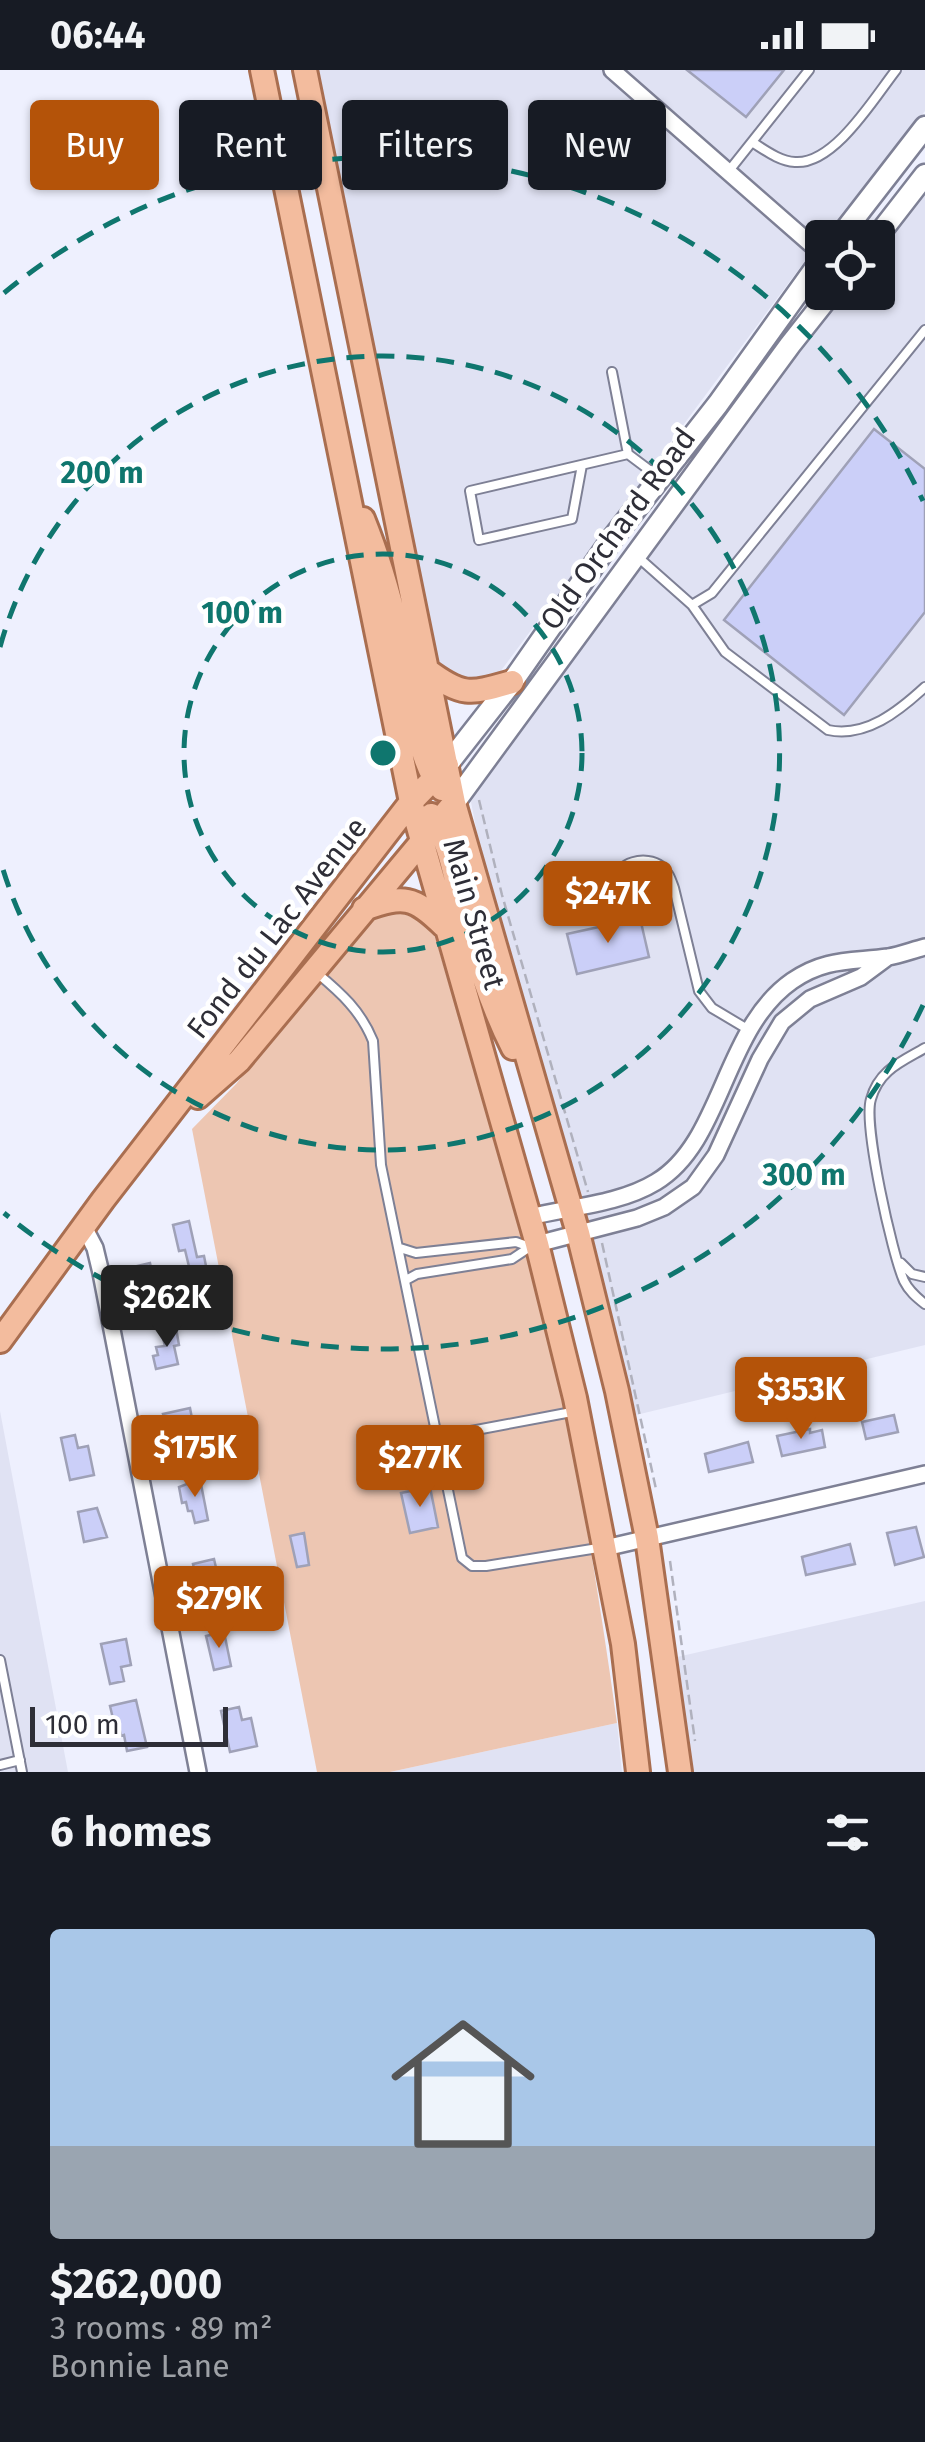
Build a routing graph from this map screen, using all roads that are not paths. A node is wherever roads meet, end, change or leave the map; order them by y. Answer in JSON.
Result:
{"nodes":[{"id":1,"x":262,"y":70,"type":"edge"},
{"id":2,"x":305,"y":70,"type":"edge"},
{"id":3,"x":612,"y":70,"type":"edge"},
{"id":4,"x":809,"y":70,"type":"edge"},
{"id":5,"x":896,"y":70,"type":"edge"},
{"id":6,"x":925,"y":127,"type":"edge"},
{"id":7,"x":752,"y":142,"type":"junction"},
{"id":8,"x":728,"y":172,"type":"junction"},
{"id":9,"x":925,"y":176,"type":"edge"},
{"id":10,"x":853,"y":220,"type":"edge"},
{"id":11,"x":890,"y":220,"type":"edge"},
{"id":12,"x":805,"y":241,"type":"edge"},
{"id":13,"x":805,"y":280,"type":"edge"},
{"id":14,"x":819,"y":310,"type":"edge"},
{"id":15,"x":925,"y":330,"type":"edge"},
{"id":16,"x":612,"y":372,"type":"dead end"},
{"id":17,"x":628,"y":454,"type":"junction"},
{"id":18,"x":582,"y":465,"type":"junction"},
{"id":19,"x":342,"y":468,"type":"junction"},
{"id":20,"x":660,"y":478,"type":"junction"},
{"id":21,"x":612,"y":539,"type":"junction"},
{"id":22,"x":636,"y":555,"type":"junction"},
{"id":23,"x":692,"y":605,"type":"junction"},
{"id":24,"x":428,"y":670,"type":"junction"},
{"id":25,"x":512,"y":682,"type":"junction"},
{"id":26,"x":925,"y":688,"type":"edge"},
{"id":27,"x":440,"y":772,"type":"junction"},
{"id":28,"x":412,"y":802,"type":"junction"},
{"id":29,"x":454,"y":803,"type":"junction"},
{"id":30,"x":430,"y":831,"type":"junction"},
{"id":31,"x":622,"y":908,"type":"dead end"},
{"id":32,"x":364,"y":909,"type":"junction"},
{"id":33,"x":448,"y":930,"type":"junction"},
{"id":34,"x":925,"y":947,"type":"edge"},
{"id":35,"x":888,"y":957,"type":"junction"},
{"id":36,"x":314,"y":970,"type":"junction"},
{"id":37,"x":749,"y":1030,"type":"junction"},
{"id":38,"x":770,"y":1042,"type":"junction"},
{"id":39,"x":925,"y":1048,"type":"edge"},
{"id":40,"x":542,"y":1105,"type":"junction"},
{"id":41,"x":701,"y":1129,"type":"junction"},
{"id":42,"x":158,"y":1132,"type":"junction"},
{"id":43,"x":723,"y":1140,"type":"junction"},
{"id":44,"x":570,"y":1207,"type":"junction"},
{"id":45,"x":530,"y":1216,"type":"junction"},
{"id":46,"x":84,"y":1227,"type":"junction"},
{"id":47,"x":578,"y":1233,"type":"junction"},
{"id":48,"x":532,"y":1245,"type":"junction"},
{"id":49,"x":400,"y":1248,"type":"junction"},
{"id":50,"x":898,"y":1260,"type":"junction"},
{"id":51,"x":925,"y":1277,"type":"edge"},
{"id":52,"x":406,"y":1280,"type":"junction"},
{"id":53,"x":925,"y":1304,"type":"edge"},
{"id":54,"x":0,"y":1340,"type":"edge"},
{"id":55,"x":578,"y":1411,"type":"junction"},
{"id":56,"x":438,"y":1436,"type":"junction"},
{"id":57,"x":925,"y":1474,"type":"edge"},
{"id":58,"x":657,"y":1543,"type":"junction"},
{"id":59,"x":605,"y":1548,"type":"junction"},
{"id":60,"x":0,"y":1660,"type":"edge"},
{"id":61,"x":20,"y":1760,"type":"junction"},
{"id":62,"x":0,"y":1765,"type":"edge"},
{"id":63,"x":22,"y":1772,"type":"edge"},
{"id":64,"x":198,"y":1772,"type":"edge"},
{"id":65,"x":638,"y":1772,"type":"edge"},
{"id":66,"x":680,"y":1772,"type":"edge"}],
"edges":[{"from":1,"to":19,"type":"main road"},
{"from":2,"to":24,"type":"main road","name":"Main Street"},
{"from":3,"to":8,"type":"street"},
{"from":4,"to":7,"type":"lane"},
{"from":5,"to":7,"type":"lane"},
{"from":6,"to":10,"type":"street"},
{"from":7,"to":8,"type":"lane"},
{"from":8,"to":12,"type":"street"},
{"from":9,"to":11,"type":"street"},
{"from":13,"to":20,"type":"street","name":"Old Orchard Road"},
{"from":14,"to":22,"type":"street","name":"Old Orchard Road"},
{"from":15,"to":23,"type":"lane"},
{"from":16,"to":17,"type":"lane"},
{"from":17,"to":18,"type":"lane"},
{"from":17,"to":20,"type":"lane"},
{"from":18,"to":18,"type":"lane"},
{"from":19,"to":27,"type":"main road"},
{"from":19,"to":28,"type":"main road"},
{"from":20,"to":21,"type":"street","name":"Old Orchard Road"},
{"from":21,"to":22,"type":"street"},
{"from":21,"to":25,"type":"street","name":"Old Orchard Road"},
{"from":22,"to":23,"type":"lane"},
{"from":22,"to":29,"type":"street","name":"Old Orchard Road"},
{"from":23,"to":26,"type":"lane"},
{"from":24,"to":25,"type":"main road"},
{"from":24,"to":27,"type":"main road","name":"Main Street"},
{"from":25,"to":27,"type":"street","name":"Old Orchard Road"},
{"from":27,"to":28,"type":"main road","name":"Fond du Lac Avenue"},
{"from":27,"to":29,"type":"main road","name":"Main Street"},
{"from":28,"to":30,"type":"main road"},
{"from":28,"to":42,"type":"main road","name":"Fond du Lac Avenue"},
{"from":29,"to":30,"type":"main road","name":"Fond du Lac Avenue"},
{"from":29,"to":40,"type":"main road","name":"Main Street"},
{"from":30,"to":32,"type":"main road","name":"Fond du Lac Avenue"},
{"from":30,"to":33,"type":"main road","name":"Main Street"},
{"from":30,"to":40,"type":"main road"},
{"from":31,"to":37,"type":"lane"},
{"from":32,"to":33,"type":"main road"},
{"from":32,"to":36,"type":"main road","name":"Fond du Lac Avenue"},
{"from":33,"to":45,"type":"main road","name":"Main Street"},
{"from":34,"to":35,"type":"street"},
{"from":35,"to":37,"type":"street"},
{"from":35,"to":38,"type":"street"},
{"from":36,"to":42,"type":"main road","name":"Fond du Lac Avenue"},
{"from":36,"to":49,"type":"lane"},
{"from":37,"to":38,"type":"street"},
{"from":37,"to":41,"type":"street"},
{"from":38,"to":43,"type":"street"},
{"from":39,"to":50,"type":"lane"},
{"from":40,"to":44,"type":"main road","name":"Main Street"},
{"from":41,"to":43,"type":"street"},
{"from":41,"to":44,"type":"street"},
{"from":42,"to":46,"type":"main road","name":"Fond du Lac Avenue"},
{"from":43,"to":47,"type":"street"},
{"from":44,"to":45,"type":"street"},
{"from":44,"to":47,"type":"main road","name":"Main Street"},
{"from":45,"to":48,"type":"main road","name":"Main Street"},
{"from":46,"to":54,"type":"main road","name":"Fond du Lac Avenue"},
{"from":46,"to":64,"type":"street"},
{"from":47,"to":48,"type":"street"},
{"from":47,"to":58,"type":"main road","name":"Main Street"},
{"from":48,"to":49,"type":"lane"},
{"from":48,"to":52,"type":"lane"},
{"from":48,"to":55,"type":"main road","name":"Main Street"},
{"from":49,"to":52,"type":"lane"},
{"from":50,"to":51,"type":"lane"},
{"from":50,"to":53,"type":"lane"},
{"from":52,"to":56,"type":"lane"},
{"from":55,"to":56,"type":"lane"},
{"from":55,"to":59,"type":"main road","name":"Main Street"},
{"from":56,"to":59,"type":"lane"},
{"from":57,"to":58,"type":"street"},
{"from":58,"to":59,"type":"street"},
{"from":58,"to":66,"type":"main road","name":"Main Street"},
{"from":59,"to":65,"type":"main road","name":"Main Street"},
{"from":60,"to":61,"type":"lane"},
{"from":61,"to":62,"type":"lane"},
{"from":61,"to":63,"type":"lane"}]}
